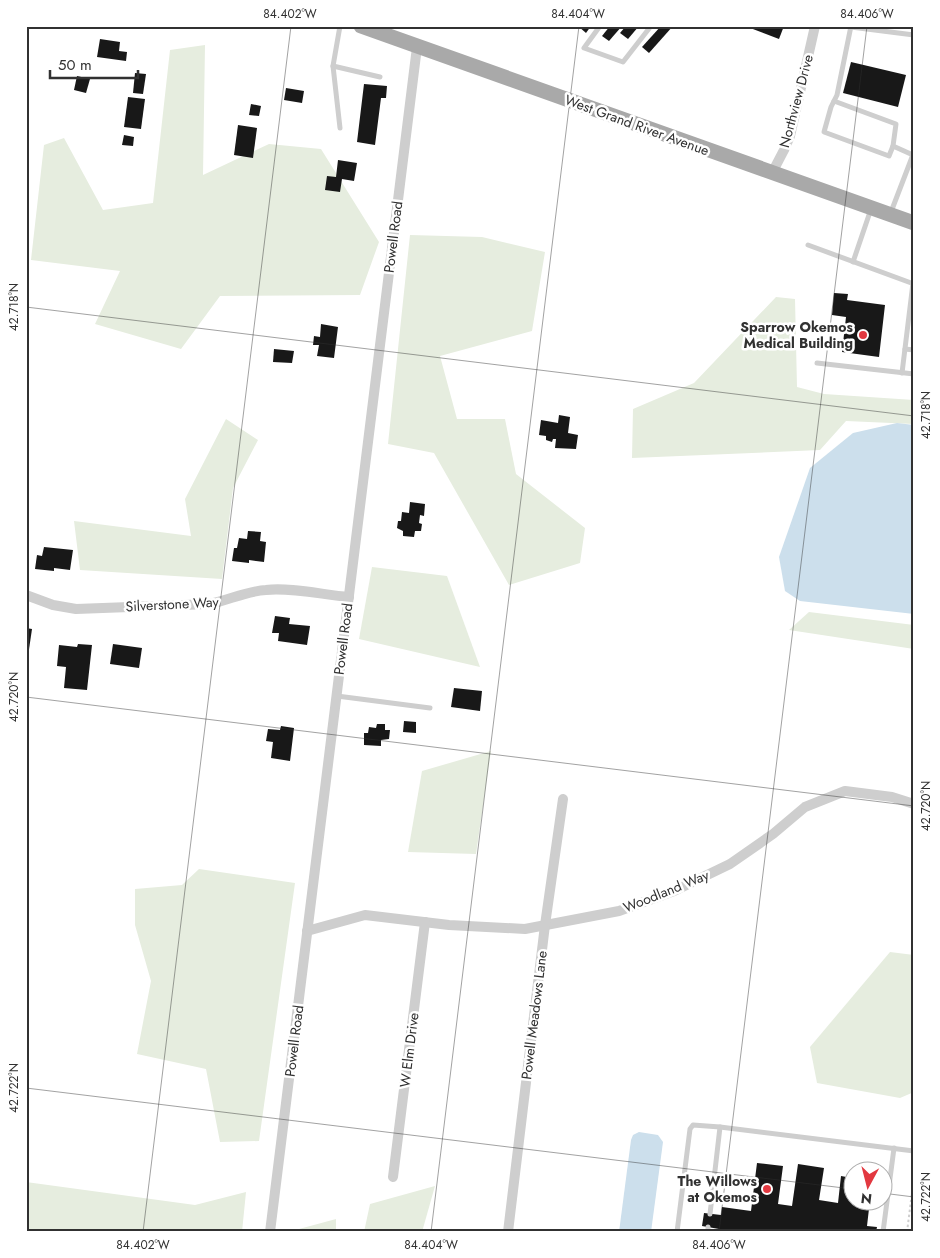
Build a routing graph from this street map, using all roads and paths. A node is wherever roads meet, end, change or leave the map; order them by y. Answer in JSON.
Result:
{"nodes":[{"id":1,"x":340,"y":26,"type":"edge"},
{"id":2,"x":361,"y":26,"type":"edge"},
{"id":3,"x":600,"y":26,"type":"edge"},
{"id":4,"x":651,"y":26,"type":"edge"},
{"id":5,"x":815,"y":26,"type":"edge"},
{"id":6,"x":851,"y":27,"type":"edge"},
{"id":7,"x":914,"y":35,"type":"edge"},
{"id":8,"x":417,"y":46,"type":"junction"},
{"id":9,"x":334,"y":66,"type":"junction"},
{"id":10,"x":380,"y":77,"type":"dead end"},
{"id":11,"x":834,"y":101,"type":"junction"},
{"id":12,"x":340,"y":128,"type":"dead end"},
{"id":13,"x":893,"y":146,"type":"junction"},
{"id":14,"x":913,"y":153,"type":"edge"},
{"id":15,"x":772,"y":173,"type":"junction"},
{"id":16,"x":871,"y":209,"type":"junction"},
{"id":17,"x":890,"y":215,"type":"junction"},
{"id":18,"x":914,"y":223,"type":"edge"},
{"id":19,"x":808,"y":245,"type":"dead end"},
{"id":20,"x":853,"y":262,"type":"junction"},
{"id":21,"x":913,"y":284,"type":"edge"},
{"id":22,"x":905,"y":349,"type":"junction"},
{"id":23,"x":914,"y":350,"type":"edge"},
{"id":24,"x":817,"y":363,"type":"dead end"},
{"id":25,"x":902,"y":373,"type":"junction"},
{"id":26,"x":914,"y":374,"type":"edge"},
{"id":27,"x":26,"y":595,"type":"edge"},
{"id":28,"x":348,"y":597,"type":"junction"},
{"id":29,"x":336,"y":696,"type":"junction"},
{"id":30,"x":430,"y":708,"type":"dead end"},
{"id":31,"x":563,"y":799,"type":"dead end"},
{"id":32,"x":914,"y":804,"type":"edge"},
{"id":33,"x":425,"y":922,"type":"junction"},
{"id":34,"x":545,"y":925,"type":"junction"},
{"id":35,"x":307,"y":931,"type":"junction"},
{"id":36,"x":720,"y":1127,"type":"junction"},
{"id":37,"x":894,"y":1148,"type":"junction"},
{"id":38,"x":914,"y":1151,"type":"edge"},
{"id":39,"x":914,"y":1176,"type":"edge"},
{"id":40,"x":393,"y":1177,"type":"dead end"},
{"id":41,"x":710,"y":1214,"type":"dead end"},
{"id":42,"x":270,"y":1232,"type":"edge"},
{"id":43,"x":508,"y":1232,"type":"edge"},
{"id":44,"x":676,"y":1232,"type":"edge"},
{"id":45,"x":883,"y":1232,"type":"edge"},
{"id":46,"x":907,"y":1232,"type":"edge"}],
"edges":[{"from":1,"to":9,"type":"lane"},
{"from":2,"to":8,"type":"main road","name":"West Grand River Avenue"},
{"from":3,"to":4,"type":"lane"},
{"from":5,"to":15,"type":"street","name":"Northview Drive"},
{"from":6,"to":7,"type":"lane"},
{"from":6,"to":11,"type":"lane"},
{"from":8,"to":15,"type":"main road","name":"West Grand River Avenue"},
{"from":8,"to":28,"type":"street","name":"Powell Road"},
{"from":9,"to":10,"type":"lane"},
{"from":9,"to":12,"type":"lane"},
{"from":11,"to":13,"type":"lane"},
{"from":11,"to":13,"type":"lane"},
{"from":13,"to":14,"type":"lane"},
{"from":14,"to":17,"type":"lane"},
{"from":15,"to":16,"type":"main road","name":"West Grand River Avenue"},
{"from":16,"to":17,"type":"main road","name":"West Grand River Avenue"},
{"from":16,"to":20,"type":"lane"},
{"from":17,"to":18,"type":"main road","name":"West Grand River Avenue"},
{"from":19,"to":20,"type":"lane"},
{"from":20,"to":21,"type":"lane"},
{"from":21,"to":22,"type":"lane"},
{"from":22,"to":23,"type":"lane"},
{"from":22,"to":25,"type":"lane"},
{"from":24,"to":25,"type":"lane"},
{"from":25,"to":26,"type":"lane"},
{"from":27,"to":28,"type":"street","name":"Silverstone Way"},
{"from":28,"to":29,"type":"street","name":"Powell Road"},
{"from":29,"to":30,"type":"lane"},
{"from":29,"to":35,"type":"street","name":"Powell Road"},
{"from":31,"to":34,"type":"street","name":"Powell Meadows Lane"},
{"from":32,"to":34,"type":"street","name":"Woodland Way"},
{"from":33,"to":34,"type":"street","name":"Woodland Way"},
{"from":33,"to":35,"type":"street","name":"Woodland Way"},
{"from":33,"to":40,"type":"street","name":"W Elm Drive"},
{"from":34,"to":43,"type":"street","name":"Powell Meadows Lane"},
{"from":35,"to":42,"type":"street","name":"Powell Road"},
{"from":36,"to":37,"type":"lane"},
{"from":36,"to":41,"type":"lane"},
{"from":36,"to":44,"type":"lane"},
{"from":37,"to":38,"type":"lane"},
{"from":37,"to":45,"type":"lane"},
{"from":39,"to":46,"type":"path"}]}
